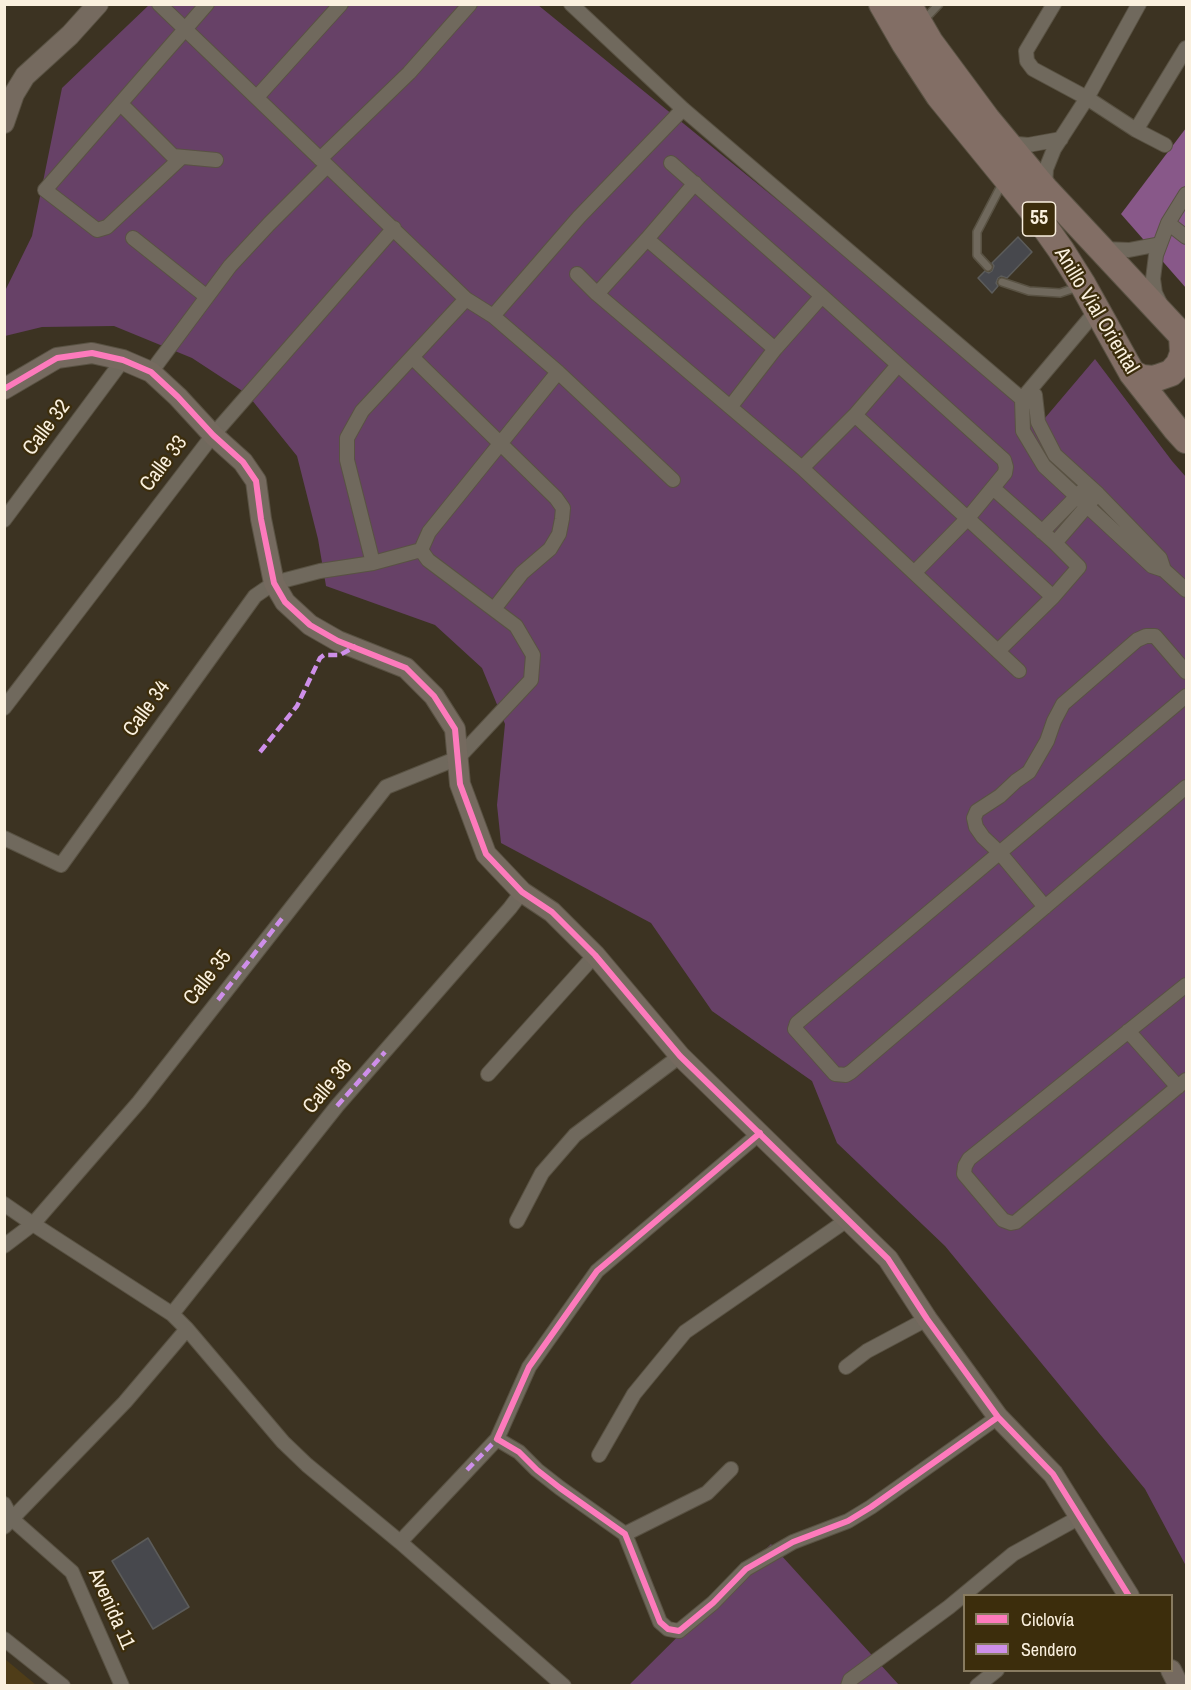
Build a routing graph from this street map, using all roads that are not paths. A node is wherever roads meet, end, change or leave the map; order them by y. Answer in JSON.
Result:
{"nodes":[{"id":1,"x":98,"y":4,"type":"edge"},
{"id":2,"x":159,"y":4,"type":"edge"},
{"id":3,"x":207,"y":4,"type":"edge"},
{"id":4,"x":342,"y":4,"type":"edge"},
{"id":5,"x":470,"y":4,"type":"edge"},
{"id":6,"x":571,"y":4,"type":"edge"},
{"id":7,"x":882,"y":4,"type":"edge"},
{"id":8,"x":939,"y":4,"type":"edge"},
{"id":9,"x":1054,"y":4,"type":"edge"},
{"id":10,"x":1139,"y":4,"type":"edge"},
{"id":11,"x":914,"y":14,"type":"edge"},
{"id":12,"x":186,"y":29,"type":"junction"},
{"id":13,"x":1186,"y":48,"type":"edge"},
{"id":14,"x":257,"y":98,"type":"junction"},
{"id":15,"x":1087,"y":99,"type":"junction"},
{"id":16,"x":121,"y":104,"type":"junction"},
{"id":17,"x":683,"y":109,"type":"junction"},
{"id":18,"x":4,"y":123,"type":"edge"},
{"id":19,"x":1136,"y":130,"type":"junction"},
{"id":20,"x":1061,"y":139,"type":"junction"},
{"id":21,"x":1007,"y":143,"type":"junction"},
{"id":22,"x":1165,"y":145,"type":"dead end"},
{"id":23,"x":182,"y":157,"type":"junction"},
{"id":24,"x":216,"y":160,"type":"dead end"},
{"id":25,"x":324,"y":163,"type":"junction"},
{"id":26,"x":671,"y":163,"type":"dead end"},
{"id":27,"x":1006,"y":177,"type":"junction"},
{"id":28,"x":695,"y":183,"type":"junction"},
{"id":29,"x":1045,"y":189,"type":"junction"},
{"id":30,"x":1186,"y":194,"type":"edge"},
{"id":31,"x":1168,"y":223,"type":"junction"},
{"id":32,"x":394,"y":228,"type":"junction"},
{"id":33,"x":1186,"y":237,"type":"edge"},
{"id":34,"x":133,"y":238,"type":"dead end"},
{"id":35,"x":647,"y":239,"type":"junction"},
{"id":36,"x":1160,"y":244,"type":"junction"},
{"id":37,"x":1099,"y":248,"type":"junction"},
{"id":38,"x":988,"y":267,"type":"dead end"},
{"id":39,"x":577,"y":274,"type":"dead end"},
{"id":40,"x":1002,"y":282,"type":"dead end"},
{"id":41,"x":1083,"y":285,"type":"junction"},
{"id":42,"x":597,"y":294,"type":"junction"},
{"id":43,"x":822,"y":296,"type":"junction"},
{"id":44,"x":207,"y":297,"type":"junction"},
{"id":45,"x":466,"y":299,"type":"junction"},
{"id":46,"x":1096,"y":310,"type":"junction"},
{"id":47,"x":493,"y":316,"type":"junction"},
{"id":48,"x":1179,"y":332,"type":"edge"},
{"id":49,"x":775,"y":349,"type":"junction"},
{"id":50,"x":413,"y":358,"type":"junction"},
{"id":51,"x":123,"y":360,"type":"junction"},
{"id":52,"x":898,"y":365,"type":"junction"},
{"id":53,"x":151,"y":372,"type":"junction"},
{"id":54,"x":558,"y":372,"type":"junction"},
{"id":55,"x":1132,"y":373,"type":"junction"},
{"id":56,"x":4,"y":389,"type":"edge"},
{"id":57,"x":1028,"y":401,"type":"junction"},
{"id":58,"x":731,"y":406,"type":"junction"},
{"id":59,"x":855,"y":415,"type":"junction"},
{"id":60,"x":213,"y":435,"type":"junction"},
{"id":61,"x":1186,"y":440,"type":"edge"},
{"id":62,"x":501,"y":443,"type":"junction"},
{"id":63,"x":802,"y":468,"type":"junction"},
{"id":64,"x":674,"y":480,"type":"dead end"},
{"id":65,"x":993,"y":488,"type":"junction"},
{"id":66,"x":1093,"y":489,"type":"junction"},
{"id":67,"x":1082,"y":500,"type":"junction"},
{"id":68,"x":968,"y":518,"type":"junction"},
{"id":69,"x":4,"y":520,"type":"edge"},
{"id":70,"x":1042,"y":532,"type":"junction"},
{"id":71,"x":1055,"y":543,"type":"junction"},
{"id":72,"x":421,"y":550,"type":"junction"},
{"id":73,"x":373,"y":563,"type":"junction"},
{"id":74,"x":1164,"y":570,"type":"junction"},
{"id":75,"x":915,"y":572,"type":"junction"},
{"id":76,"x":274,"y":583,"type":"junction"},
{"id":77,"x":1186,"y":590,"type":"edge"},
{"id":78,"x":1053,"y":597,"type":"junction"},
{"id":79,"x":494,"y":609,"type":"junction"},
{"id":80,"x":998,"y":651,"type":"junction"},
{"id":81,"x":1019,"y":670,"type":"dead end"},
{"id":82,"x":1186,"y":672,"type":"edge"},
{"id":83,"x":1186,"y":696,"type":"edge"},
{"id":84,"x":4,"y":708,"type":"edge"},
{"id":85,"x":458,"y":758,"type":"junction"},
{"id":86,"x":1186,"y":787,"type":"edge"},
{"id":87,"x":4,"y":838,"type":"edge"},
{"id":88,"x":999,"y":853,"type":"junction"},
{"id":89,"x":522,"y":892,"type":"junction"},
{"id":90,"x":1045,"y":907,"type":"junction"},
{"id":91,"x":595,"y":955,"type":"junction"},
{"id":92,"x":1186,"y":984,"type":"edge"},
{"id":93,"x":1128,"y":1031,"type":"junction"},
{"id":94,"x":680,"y":1056,"type":"junction"},
{"id":95,"x":488,"y":1074,"type":"dead end"},
{"id":96,"x":1182,"y":1084,"type":"edge"},
{"id":97,"x":760,"y":1133,"type":"junction"},
{"id":98,"x":4,"y":1204,"type":"edge"},
{"id":99,"x":847,"y":1220,"type":"junction"},
{"id":100,"x":517,"y":1221,"type":"dead end"},
{"id":101,"x":33,"y":1224,"type":"junction"},
{"id":102,"x":4,"y":1246,"type":"edge"},
{"id":103,"x":172,"y":1314,"type":"junction"},
{"id":104,"x":927,"y":1318,"type":"junction"},
{"id":105,"x":187,"y":1329,"type":"junction"},
{"id":106,"x":846,"y":1367,"type":"dead end"},
{"id":107,"x":998,"y":1417,"type":"junction"},
{"id":108,"x":497,"y":1439,"type":"junction"},
{"id":109,"x":599,"y":1455,"type":"dead end"},
{"id":110,"x":731,"y":1469,"type":"dead end"},
{"id":111,"x":4,"y":1504,"type":"edge"},
{"id":112,"x":1080,"y":1516,"type":"junction"},
{"id":113,"x":8,"y":1523,"type":"edge"},
{"id":114,"x":625,"y":1534,"type":"junction"},
{"id":115,"x":400,"y":1542,"type":"junction"},
{"id":116,"x":964,"y":1594,"type":"edge"},
{"id":117,"x":1124,"y":1594,"type":"edge"},
{"id":118,"x":963,"y":1595,"type":"edge"},
{"id":119,"x":4,"y":1639,"type":"edge"},
{"id":120,"x":996,"y":1672,"type":"edge"},
{"id":121,"x":1172,"y":1672,"type":"edge"},
{"id":122,"x":63,"y":1686,"type":"edge"},
{"id":123,"x":122,"y":1686,"type":"edge"},
{"id":124,"x":564,"y":1686,"type":"edge"},
{"id":125,"x":848,"y":1686,"type":"edge"},
{"id":126,"x":977,"y":1686,"type":"edge"},
{"id":127,"x":1179,"y":1686,"type":"edge"}],
"edges":[{"from":1,"to":18,"type":"street"},
{"from":2,"to":12,"type":"street"},
{"from":3,"to":12,"type":"street"},
{"from":4,"to":14,"type":"street"},
{"from":5,"to":25,"type":"street"},
{"from":6,"to":17,"type":"street"},
{"from":7,"to":27,"type":"highway","name":"Anillo Vial Oriental","number":"55"},
{"from":8,"to":11,"type":"lane"},
{"from":9,"to":15,"type":"street"},
{"from":10,"to":15,"type":"street"},
{"from":11,"to":21,"type":"highway","name":"Anillo Vial Oriental","number":"55"},
{"from":12,"to":14,"type":"street"},
{"from":12,"to":16,"type":"street"},
{"from":13,"to":19,"type":"street"},
{"from":14,"to":25,"type":"street"},
{"from":15,"to":19,"type":"street"},
{"from":15,"to":20,"type":"street"},
{"from":16,"to":23,"type":"street"},
{"from":16,"to":23,"type":"street"},
{"from":17,"to":47,"type":"street"},
{"from":17,"to":57,"type":"street"},
{"from":19,"to":22,"type":"street"},
{"from":20,"to":21,"type":"street"},
{"from":20,"to":29,"type":"street"},
{"from":21,"to":29,"type":"highway","name":"Anillo Vial Oriental","number":"55"},
{"from":23,"to":24,"type":"street"},
{"from":25,"to":32,"type":"street"},
{"from":25,"to":44,"type":"street"},
{"from":26,"to":28,"type":"street"},
{"from":27,"to":38,"type":"lane"},
{"from":27,"to":41,"type":"highway","name":"Anillo Vial Oriental","number":"55"},
{"from":28,"to":35,"type":"street"},
{"from":28,"to":43,"type":"street"},
{"from":29,"to":37,"type":"highway","name":"Anillo Vial Oriental","number":"55"},
{"from":30,"to":31,"type":"street"},
{"from":31,"to":33,"type":"street"},
{"from":31,"to":36,"type":"street"},
{"from":32,"to":45,"type":"street"},
{"from":32,"to":60,"type":"street","name":"Calle 33"},
{"from":34,"to":44,"type":"street"},
{"from":35,"to":42,"type":"street"},
{"from":35,"to":49,"type":"street"},
{"from":36,"to":37,"type":"street"},
{"from":36,"to":48,"type":"street"},
{"from":37,"to":48,"type":"highway","name":"Anillo Vial Oriental","number":"55"},
{"from":39,"to":42,"type":"street"},
{"from":40,"to":41,"type":"lane"},
{"from":41,"to":46,"type":"highway","name":"Anillo Vial Oriental","number":"55"},
{"from":42,"to":58,"type":"street"},
{"from":43,"to":49,"type":"street"},
{"from":43,"to":52,"type":"street"},
{"from":44,"to":53,"type":"street"},
{"from":45,"to":47,"type":"street"},
{"from":45,"to":50,"type":"street"},
{"from":46,"to":55,"type":"highway","name":"Anillo Vial Oriental","number":"55"},
{"from":46,"to":57,"type":"street"},
{"from":47,"to":54,"type":"street"},
{"from":48,"to":55,"type":"highway"},
{"from":49,"to":58,"type":"street"},
{"from":50,"to":62,"type":"street"},
{"from":50,"to":73,"type":"street"},
{"from":51,"to":53,"type":"street"},
{"from":51,"to":56,"type":"street"},
{"from":51,"to":69,"type":"street","name":"Calle 32"},
{"from":52,"to":59,"type":"street"},
{"from":52,"to":65,"type":"street"},
{"from":53,"to":60,"type":"street"},
{"from":54,"to":62,"type":"street"},
{"from":54,"to":64,"type":"street"},
{"from":55,"to":61,"type":"highway","name":"Anillo Vial Oriental","number":"55"},
{"from":57,"to":66,"type":"street"},
{"from":57,"to":67,"type":"street"},
{"from":58,"to":63,"type":"street"},
{"from":59,"to":63,"type":"street"},
{"from":59,"to":68,"type":"street"},
{"from":60,"to":76,"type":"street"},
{"from":60,"to":84,"type":"street","name":"Calle 33"},
{"from":62,"to":72,"type":"street"},
{"from":62,"to":79,"type":"street"},
{"from":63,"to":75,"type":"street"},
{"from":65,"to":68,"type":"street"},
{"from":65,"to":70,"type":"street"},
{"from":66,"to":67,"type":"street"},
{"from":66,"to":74,"type":"street"},
{"from":67,"to":70,"type":"street"},
{"from":67,"to":71,"type":"street"},
{"from":67,"to":74,"type":"street"},
{"from":68,"to":75,"type":"street"},
{"from":68,"to":78,"type":"street"},
{"from":70,"to":71,"type":"street"},
{"from":71,"to":78,"type":"street"},
{"from":72,"to":73,"type":"street"},
{"from":72,"to":79,"type":"street"},
{"from":73,"to":76,"type":"street"},
{"from":74,"to":77,"type":"street"},
{"from":75,"to":80,"type":"street"},
{"from":76,"to":85,"type":"street"},
{"from":76,"to":87,"type":"street","name":"Calle 34"},
{"from":78,"to":80,"type":"street"},
{"from":79,"to":85,"type":"street"},
{"from":80,"to":81,"type":"street"},
{"from":82,"to":88,"type":"street"},
{"from":83,"to":88,"type":"street"},
{"from":85,"to":89,"type":"street"},
{"from":85,"to":101,"type":"street","name":"Calle 35"},
{"from":86,"to":90,"type":"street"},
{"from":88,"to":90,"type":"street"},
{"from":88,"to":90,"type":"street"},
{"from":89,"to":91,"type":"street"},
{"from":89,"to":103,"type":"street","name":"Calle 36"},
{"from":91,"to":94,"type":"street"},
{"from":91,"to":95,"type":"street"},
{"from":92,"to":93,"type":"street"},
{"from":93,"to":96,"type":"street"},
{"from":93,"to":96,"type":"street"},
{"from":94,"to":97,"type":"street"},
{"from":94,"to":100,"type":"street"},
{"from":97,"to":99,"type":"street"},
{"from":97,"to":108,"type":"street"},
{"from":98,"to":101,"type":"street"},
{"from":99,"to":104,"type":"street"},
{"from":99,"to":109,"type":"street"},
{"from":101,"to":102,"type":"street","name":"Calle 35"},
{"from":101,"to":103,"type":"street"},
{"from":103,"to":105,"type":"street"},
{"from":104,"to":106,"type":"street"},
{"from":104,"to":107,"type":"street"},
{"from":105,"to":113,"type":"street"},
{"from":105,"to":115,"type":"street"},
{"from":107,"to":112,"type":"street"},
{"from":107,"to":114,"type":"street"},
{"from":108,"to":114,"type":"street"},
{"from":108,"to":115,"type":"street"},
{"from":110,"to":114,"type":"street"},
{"from":111,"to":113,"type":"street","name":"Avenida 11"},
{"from":112,"to":116,"type":"street"},
{"from":112,"to":117,"type":"street"},
{"from":113,"to":123,"type":"street","name":"Avenida 11"},
{"from":115,"to":124,"type":"street"},
{"from":118,"to":125,"type":"street"},
{"from":119,"to":122,"type":"street"},
{"from":120,"to":126,"type":"street"},
{"from":121,"to":127,"type":"street"}]}
